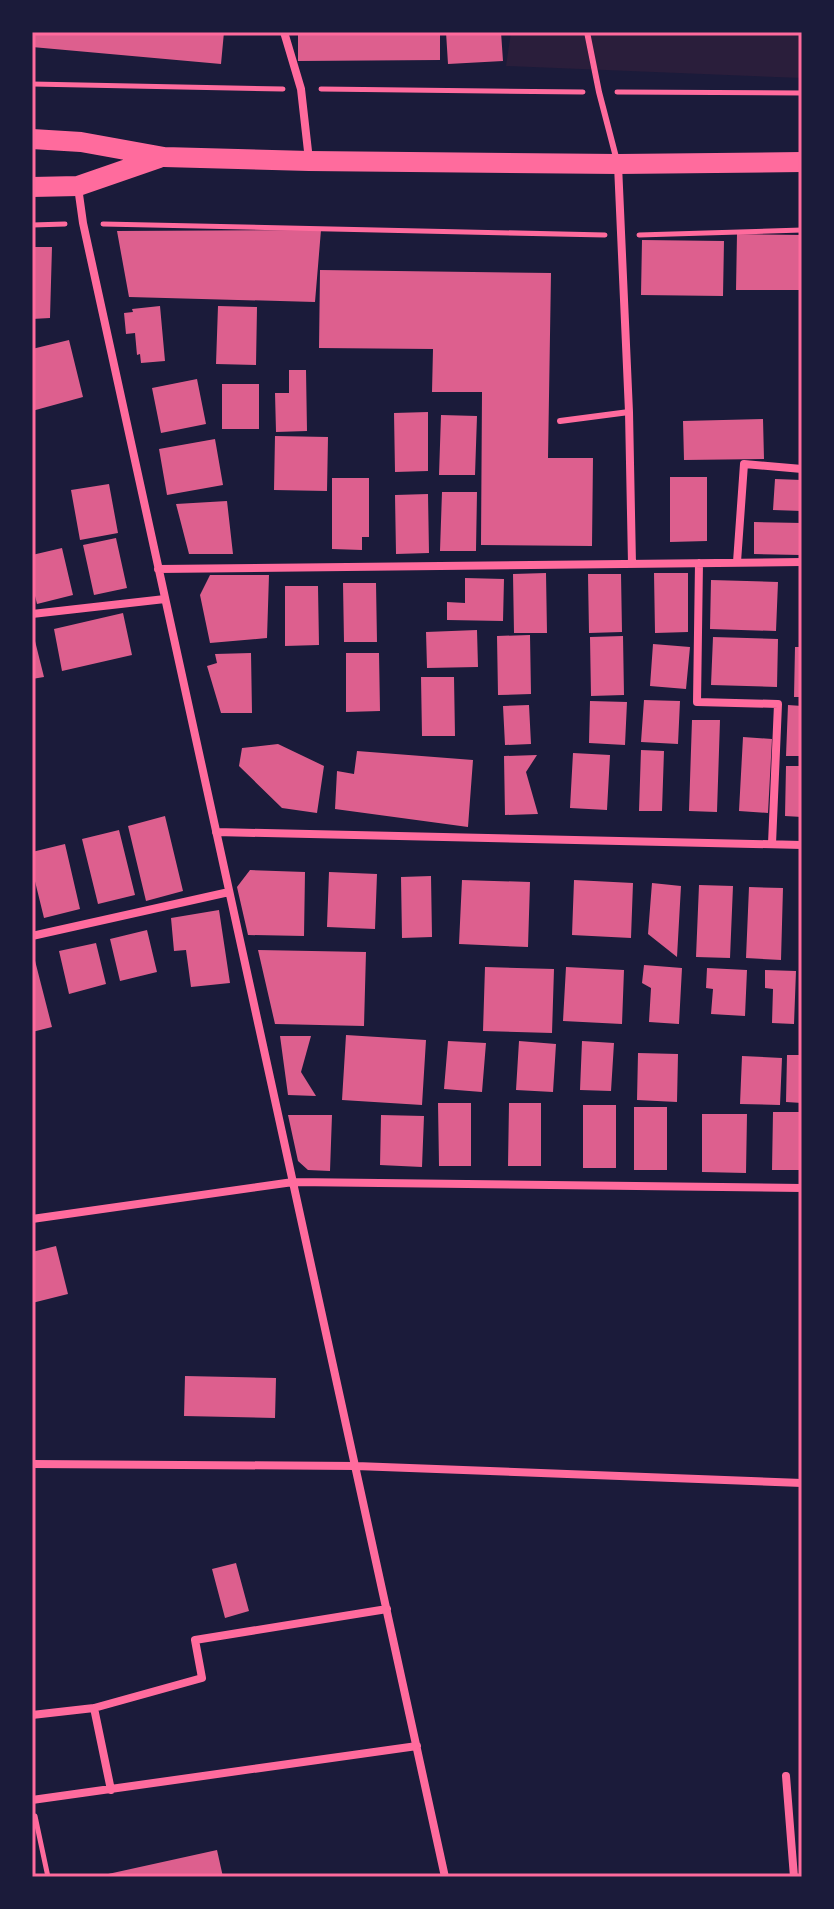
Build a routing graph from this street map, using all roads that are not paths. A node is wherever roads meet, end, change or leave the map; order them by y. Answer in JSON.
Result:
{"nodes":[{"id":1,"x":284,"y":32,"type":"edge"},
{"id":2,"x":587,"y":32,"type":"edge"},
{"id":3,"x":32,"y":139,"type":"edge"},
{"id":4,"x":164,"y":157,"type":"junction"},
{"id":5,"x":309,"y":161,"type":"junction"},
{"id":6,"x":802,"y":162,"type":"edge"},
{"id":7,"x":618,"y":164,"type":"junction"},
{"id":8,"x":78,"y":186,"type":"junction"},
{"id":9,"x":32,"y":187,"type":"edge"},
{"id":10,"x":629,"y":412,"type":"junction"},
{"id":11,"x":560,"y":421,"type":"dead end"},
{"id":12,"x":802,"y":469,"type":"edge"},
{"id":13,"x":737,"y":562,"type":"junction"},
{"id":14,"x":802,"y":562,"type":"edge"},
{"id":15,"x":699,"y":563,"type":"junction"},
{"id":16,"x":632,"y":564,"type":"junction"},
{"id":17,"x":158,"y":569,"type":"junction"},
{"id":18,"x":165,"y":599,"type":"junction"},
{"id":19,"x":32,"y":614,"type":"edge"},
{"id":20,"x":216,"y":832,"type":"junction"},
{"id":21,"x":772,"y":844,"type":"junction"},
{"id":22,"x":802,"y":845,"type":"edge"},
{"id":23,"x":229,"y":892,"type":"junction"},
{"id":24,"x":32,"y":936,"type":"edge"},
{"id":25,"x":293,"y":1182,"type":"junction"},
{"id":26,"x":802,"y":1188,"type":"edge"},
{"id":27,"x":32,"y":1219,"type":"edge"},
{"id":28,"x":32,"y":1464,"type":"edge"},
{"id":29,"x":356,"y":1466,"type":"junction"},
{"id":30,"x":802,"y":1483,"type":"edge"},
{"id":31,"x":387,"y":1609,"type":"junction"},
{"id":32,"x":94,"y":1708,"type":"junction"},
{"id":33,"x":32,"y":1715,"type":"edge"},
{"id":34,"x":417,"y":1746,"type":"junction"},
{"id":35,"x":786,"y":1776,"type":"dead end"},
{"id":36,"x":111,"y":1790,"type":"junction"},
{"id":37,"x":32,"y":1802,"type":"edge"},
{"id":38,"x":445,"y":1877,"type":"edge"},
{"id":39,"x":794,"y":1877,"type":"edge"}],
"edges":[{"from":1,"to":5,"type":"street"},
{"from":2,"to":7,"type":"lane"},
{"from":3,"to":4,"type":"main road"},
{"from":4,"to":5,"type":"main road"},
{"from":4,"to":8,"type":"main road"},
{"from":5,"to":7,"type":"main road"},
{"from":6,"to":7,"type":"main road"},
{"from":7,"to":10,"type":"street"},
{"from":8,"to":9,"type":"main road"},
{"from":8,"to":17,"type":"street"},
{"from":10,"to":11,"type":"lane"},
{"from":10,"to":16,"type":"street"},
{"from":12,"to":13,"type":"street"},
{"from":13,"to":14,"type":"street"},
{"from":13,"to":15,"type":"street"},
{"from":15,"to":16,"type":"street"},
{"from":15,"to":21,"type":"street"},
{"from":16,"to":17,"type":"street"},
{"from":17,"to":18,"type":"street"},
{"from":18,"to":19,"type":"street"},
{"from":18,"to":20,"type":"street"},
{"from":20,"to":21,"type":"street"},
{"from":20,"to":23,"type":"street"},
{"from":21,"to":22,"type":"street"},
{"from":23,"to":24,"type":"street"},
{"from":23,"to":25,"type":"street"},
{"from":25,"to":26,"type":"street"},
{"from":25,"to":27,"type":"street"},
{"from":25,"to":29,"type":"street"},
{"from":28,"to":29,"type":"street"},
{"from":29,"to":30,"type":"street"},
{"from":29,"to":31,"type":"street"},
{"from":31,"to":32,"type":"street"},
{"from":31,"to":34,"type":"street"},
{"from":32,"to":33,"type":"street"},
{"from":32,"to":36,"type":"street"},
{"from":34,"to":36,"type":"street"},
{"from":34,"to":38,"type":"street"},
{"from":35,"to":39,"type":"street"},
{"from":36,"to":37,"type":"street"}]}
